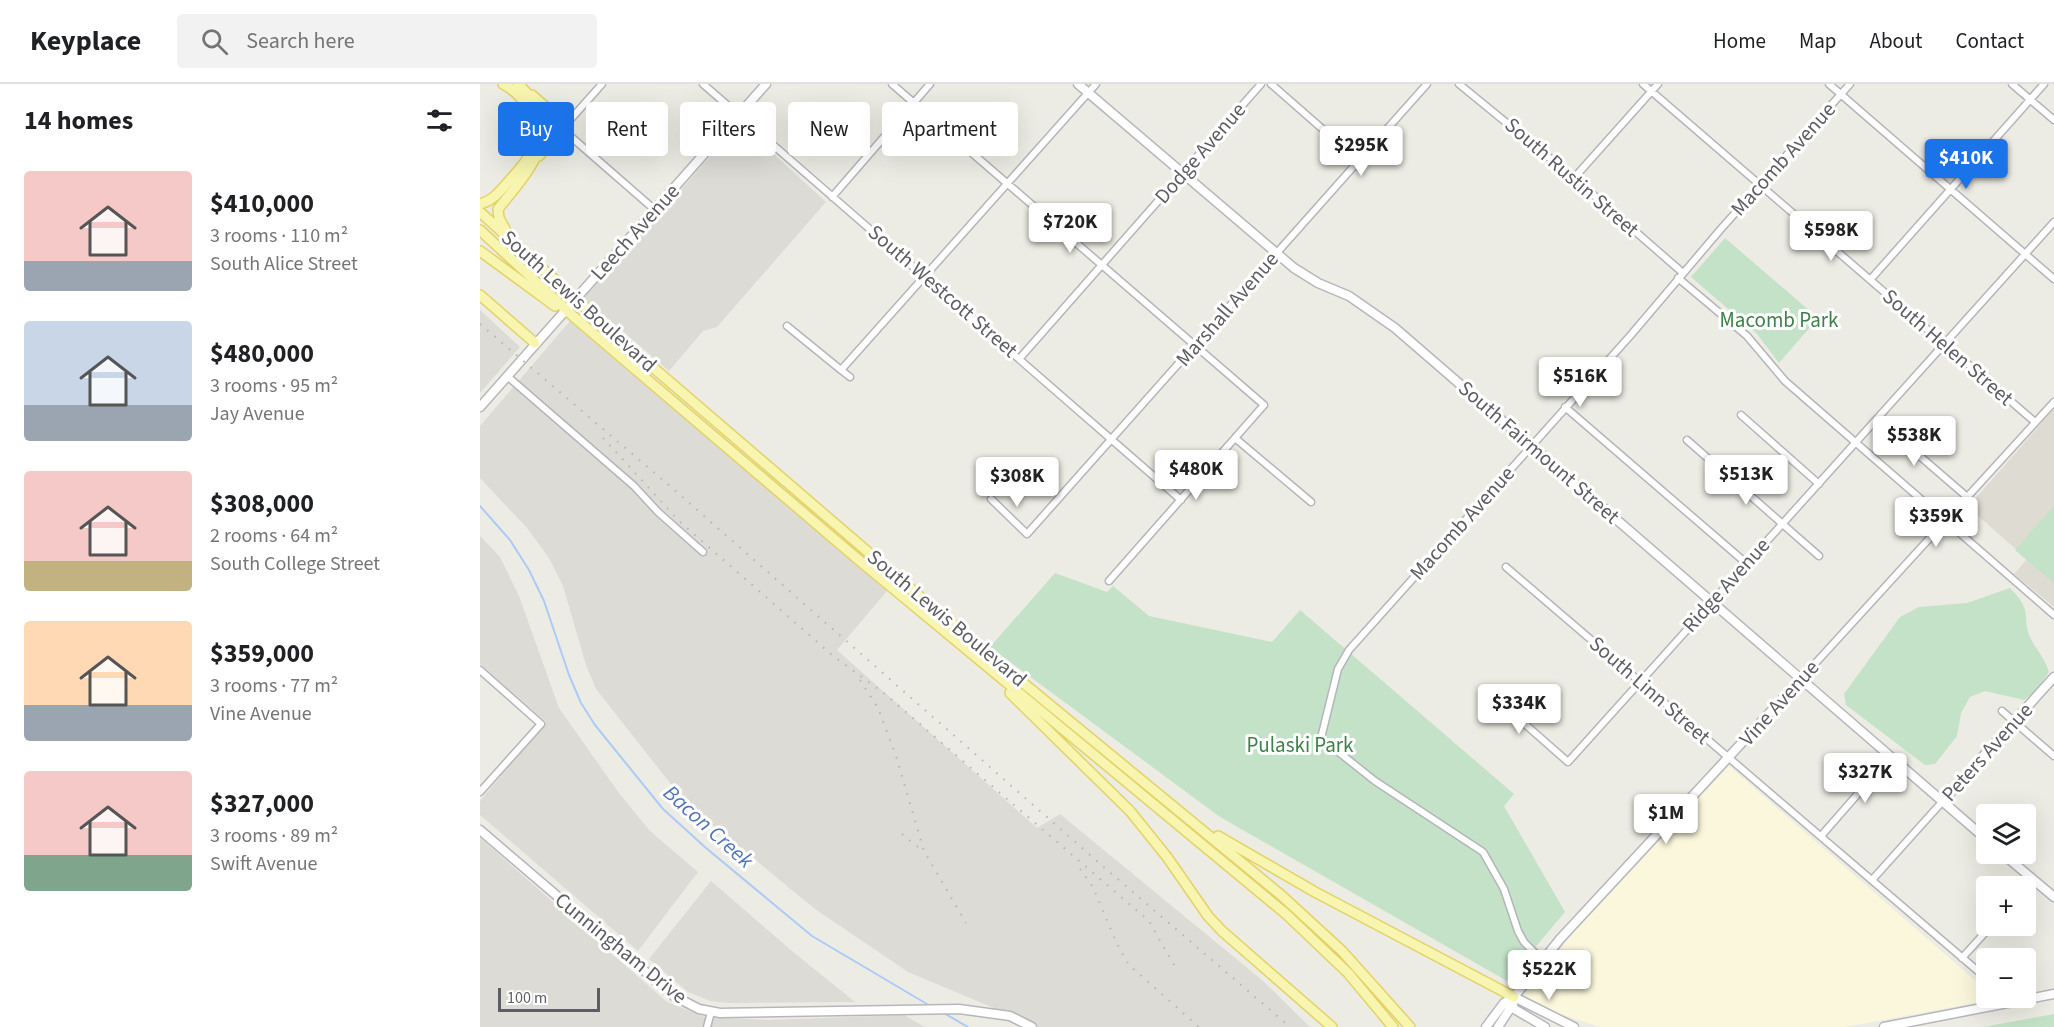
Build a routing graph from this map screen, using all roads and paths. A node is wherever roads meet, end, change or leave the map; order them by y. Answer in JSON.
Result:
{"nodes":[{"id":1,"x":502,"y":84,"type":"edge"},
{"id":2,"x":518,"y":84,"type":"edge"},
{"id":3,"x":603,"y":84,"type":"edge"},
{"id":4,"x":703,"y":84,"type":"edge"},
{"id":5,"x":766,"y":84,"type":"edge"},
{"id":6,"x":892,"y":84,"type":"edge"},
{"id":7,"x":930,"y":84,"type":"edge"},
{"id":8,"x":1078,"y":84,"type":"edge"},
{"id":9,"x":1096,"y":84,"type":"edge"},
{"id":10,"x":1261,"y":84,"type":"edge"},
{"id":11,"x":1271,"y":84,"type":"edge"},
{"id":12,"x":1426,"y":84,"type":"edge"},
{"id":13,"x":1643,"y":84,"type":"edge"},
{"id":14,"x":1658,"y":84,"type":"edge"},
{"id":15,"x":1829,"y":84,"type":"edge"},
{"id":16,"x":1850,"y":84,"type":"edge"},
{"id":17,"x":2012,"y":84,"type":"edge"},
{"id":18,"x":2044,"y":84,"type":"edge"},
{"id":19,"x":1463,"y":85,"type":"edge"},
{"id":20,"x":1651,"y":91,"type":"junction"},
{"id":21,"x":527,"y":93,"type":"junction"},
{"id":22,"x":1088,"y":93,"type":"junction"},
{"id":23,"x":1841,"y":94,"type":"junction"},
{"id":24,"x":2030,"y":100,"type":"junction"},
{"id":25,"x":537,"y":102,"type":"edge"},
{"id":26,"x":723,"y":102,"type":"edge"},
{"id":27,"x":750,"y":102,"type":"edge"},
{"id":28,"x":913,"y":102,"type":"edge"},
{"id":29,"x":915,"y":102,"type":"edge"},
{"id":30,"x":574,"y":116,"type":"edge"},
{"id":31,"x":2054,"y":120,"type":"edge"},
{"id":32,"x":574,"y":136,"type":"edge"},
{"id":33,"x":882,"y":140,"type":"edge"},
{"id":34,"x":776,"y":149,"type":"edge"},
{"id":35,"x":703,"y":156,"type":"edge"},
{"id":36,"x":976,"y":156,"type":"edge"},
{"id":37,"x":538,"y":158,"type":"joint"},
{"id":38,"x":1359,"y":161,"type":"junction"},
{"id":39,"x":1183,"y":173,"type":"junction"},
{"id":40,"x":1574,"y":178,"type":"junction"},
{"id":41,"x":1008,"y":184,"type":"junction"},
{"id":42,"x":1760,"y":184,"type":"junction"},
{"id":43,"x":1951,"y":189,"type":"junction"},
{"id":44,"x":832,"y":197,"type":"junction"},
{"id":45,"x":498,"y":209,"type":"junction"},
{"id":46,"x":655,"y":210,"type":"junction"},
{"id":47,"x":480,"y":211,"type":"edge"},
{"id":48,"x":2054,"y":222,"type":"edge"},
{"id":49,"x":480,"y":230,"type":"edge"},
{"id":50,"x":516,"y":245,"type":"junction"},
{"id":51,"x":480,"y":251,"type":"edge"},
{"id":52,"x":1276,"y":253,"type":"junction"},
{"id":53,"x":2025,"y":254,"type":"junction"},
{"id":54,"x":1102,"y":265,"type":"junction"},
{"id":55,"x":1681,"y":275,"type":"junction"},
{"id":56,"x":926,"y":276,"type":"junction"},
{"id":57,"x":2054,"y":279,"type":"edge"},
{"id":58,"x":1870,"y":280,"type":"junction"},
{"id":59,"x":480,"y":295,"type":"edge"},
{"id":60,"x":576,"y":298,"type":"junction"},
{"id":61,"x":566,"y":310,"type":"junction"},
{"id":62,"x":787,"y":326,"type":"dead end"},
{"id":63,"x":535,"y":343,"type":"junction"},
{"id":64,"x":1946,"y":344,"type":"junction"},
{"id":65,"x":1195,"y":346,"type":"junction"},
{"id":66,"x":1020,"y":358,"type":"junction"},
{"id":67,"x":841,"y":370,"type":"junction"},
{"id":68,"x":507,"y":376,"type":"junction"},
{"id":69,"x":850,"y":377,"type":"dead end"},
{"id":70,"x":2054,"y":402,"type":"edge"},
{"id":71,"x":480,"y":407,"type":"edge"},
{"id":72,"x":1565,"y":407,"type":"junction"},
{"id":73,"x":1741,"y":415,"type":"dead end"},
{"id":74,"x":1878,"y":420,"type":"junction"},
{"id":75,"x":2035,"y":422,"type":"junction"},
{"id":76,"x":1235,"y":438,"type":"junction"},
{"id":77,"x":1112,"y":439,"type":"junction"},
{"id":78,"x":1687,"y":440,"type":"dead end"},
{"id":79,"x":1856,"y":444,"type":"junction"},
{"id":80,"x":1531,"y":446,"type":"junction"},
{"id":81,"x":1819,"y":484,"type":"junction"},
{"id":82,"x":1966,"y":496,"type":"junction"},
{"id":83,"x":991,"y":499,"type":"dead end"},
{"id":84,"x":1182,"y":500,"type":"junction"},
{"id":85,"x":1311,"y":502,"type":"dead end"},
{"id":86,"x":1944,"y":520,"type":"junction"},
{"id":87,"x":1783,"y":522,"type":"junction"},
{"id":88,"x":703,"y":552,"type":"dead end"},
{"id":89,"x":1819,"y":556,"type":"dead end"},
{"id":90,"x":1746,"y":563,"type":"junction"},
{"id":91,"x":1506,"y":567,"type":"dead end"},
{"id":92,"x":1109,"y":581,"type":"dead end"},
{"id":93,"x":1712,"y":602,"type":"junction"},
{"id":94,"x":2054,"y":615,"type":"edge"},
{"id":95,"x":969,"y":654,"type":"junction"},
{"id":96,"x":480,"y":670,"type":"edge"},
{"id":97,"x":2054,"y":677,"type":"edge"},
{"id":98,"x":1801,"y":679,"type":"junction"},
{"id":99,"x":1640,"y":681,"type":"junction"},
{"id":100,"x":1486,"y":690,"type":"dead end"},
{"id":101,"x":2002,"y":711,"type":"dead end"},
{"id":102,"x":2015,"y":722,"type":"junction"},
{"id":103,"x":1891,"y":756,"type":"junction"},
{"id":104,"x":2054,"y":756,"type":"edge"},
{"id":105,"x":1729,"y":757,"type":"junction"},
{"id":106,"x":480,"y":792,"type":"edge"},
{"id":107,"x":1942,"y":802,"type":"junction"},
{"id":108,"x":1185,"y":814,"type":"junction"},
{"id":109,"x":480,"y":830,"type":"edge"},
{"id":110,"x":1976,"y":831,"type":"edge"},
{"id":111,"x":1821,"y":836,"type":"junction"},
{"id":112,"x":2015,"y":864,"type":"edge"},
{"id":113,"x":2029,"y":876,"type":"edge"},
{"id":114,"x":1872,"y":880,"type":"junction"},
{"id":115,"x":2036,"y":882,"type":"edge"},
{"id":116,"x":2054,"y":897,"type":"edge"},
{"id":117,"x":1982,"y":936,"type":"edge"},
{"id":118,"x":1962,"y":958,"type":"junction"},
{"id":119,"x":1542,"y":960,"type":"junction"},
{"id":120,"x":1976,"y":970,"type":"edge"},
{"id":121,"x":2054,"y":994,"type":"edge"},
{"id":122,"x":1514,"y":997,"type":"junction"},
{"id":123,"x":2036,"y":997,"type":"edge"},
{"id":124,"x":1508,"y":1005,"type":"junction"},
{"id":125,"x":1976,"y":1007,"type":"edge"},
{"id":126,"x":711,"y":1012,"type":"junction"},
{"id":127,"x":707,"y":1027,"type":"edge"},
{"id":128,"x":1032,"y":1027,"type":"edge"},
{"id":129,"x":1332,"y":1027,"type":"edge"},
{"id":130,"x":1393,"y":1027,"type":"edge"},
{"id":131,"x":1410,"y":1027,"type":"edge"},
{"id":132,"x":1486,"y":1027,"type":"edge"},
{"id":133,"x":1498,"y":1027,"type":"edge"},
{"id":134,"x":1545,"y":1027,"type":"edge"},
{"id":135,"x":1574,"y":1027,"type":"edge"},
{"id":136,"x":1884,"y":1027,"type":"edge"}],
"edges":[{"from":1,"to":47,"type":"main road"},
{"from":2,"to":21,"type":"main road"},
{"from":3,"to":30,"type":"street"},
{"from":4,"to":26,"type":"street","name":"South Westcott Street"},
{"from":5,"to":27,"type":"street","name":"Leech Avenue"},
{"from":6,"to":28,"type":"street"},
{"from":7,"to":29,"type":"street"},
{"from":8,"to":22,"type":"street","name":"South Fairmount Street"},
{"from":9,"to":22,"type":"street"},
{"from":10,"to":39,"type":"street","name":"Dodge Avenue"},
{"from":11,"to":38,"type":"street"},
{"from":12,"to":38,"type":"street","name":"Marshall Avenue"},
{"from":13,"to":20,"type":"street","name":"South Helen Street"},
{"from":14,"to":20,"type":"street"},
{"from":15,"to":23,"type":"street"},
{"from":16,"to":23,"type":"street","name":"Macomb Avenue"},
{"from":17,"to":24,"type":"street"},
{"from":18,"to":24,"type":"street"},
{"from":19,"to":40,"type":"street","name":"South Rustin Street"},
{"from":20,"to":40,"type":"street"},
{"from":20,"to":42,"type":"street","name":"South Helen Street"},
{"from":21,"to":25,"type":"main road"},
{"from":21,"to":37,"type":"main road"},
{"from":22,"to":39,"type":"street","name":"South Fairmount Street"},
{"from":22,"to":41,"type":"street"},
{"from":23,"to":42,"type":"street","name":"Macomb Avenue"},
{"from":23,"to":43,"type":"street"},
{"from":24,"to":31,"type":"street"},
{"from":24,"to":43,"type":"street"},
{"from":32,"to":46,"type":"street"},
{"from":33,"to":44,"type":"street"},
{"from":34,"to":44,"type":"street","name":"South Westcott Street"},
{"from":35,"to":46,"type":"street","name":"Leech Avenue"},
{"from":36,"to":41,"type":"street"},
{"from":37,"to":45,"type":"main road"},
{"from":38,"to":52,"type":"street","name":"Marshall Avenue"},
{"from":39,"to":52,"type":"street","name":"South Fairmount Street"},
{"from":39,"to":54,"type":"street","name":"Dodge Avenue"},
{"from":40,"to":55,"type":"street","name":"South Rustin Street"},
{"from":41,"to":54,"type":"street"},
{"from":41,"to":56,"type":"street"},
{"from":42,"to":55,"type":"street","name":"Macomb Avenue"},
{"from":42,"to":58,"type":"street","name":"South Helen Street"},
{"from":43,"to":53,"type":"street"},
{"from":43,"to":58,"type":"street"},
{"from":44,"to":56,"type":"street","name":"South Westcott Street"},
{"from":45,"to":47,"type":"main road"},
{"from":45,"to":50,"type":"main road"},
{"from":46,"to":60,"type":"street","name":"Leech Avenue"},
{"from":47,"to":50,"type":"main road","name":"South Lewis Boulevard"},
{"from":48,"to":53,"type":"street","name":"Ridge Avenue"},
{"from":49,"to":61,"type":"main road","name":"South Lewis Boulevard"},
{"from":50,"to":60,"type":"main road","name":"South Lewis Boulevard"},
{"from":51,"to":61,"type":"main road"},
{"from":52,"to":65,"type":"street","name":"Marshall Avenue"},
{"from":52,"to":80,"type":"street","name":"South Fairmount Street"},
{"from":53,"to":57,"type":"street"},
{"from":53,"to":64,"type":"street","name":"Ridge Avenue"},
{"from":54,"to":65,"type":"street"},
{"from":54,"to":66,"type":"street","name":"Dodge Avenue"},
{"from":55,"to":72,"type":"street","name":"Macomb Avenue"},
{"from":55,"to":79,"type":"street","name":"South Rustin Street"},
{"from":56,"to":66,"type":"street","name":"South Westcott Street"},
{"from":56,"to":67,"type":"street"},
{"from":58,"to":64,"type":"street","name":"South Helen Street"},
{"from":59,"to":63,"type":"main road"},
{"from":60,"to":61,"type":"street","name":"Leech Avenue"},
{"from":60,"to":108,"type":"main road","name":"South Lewis Boulevard"},
{"from":61,"to":63,"type":"street","name":"Leech Avenue"},
{"from":61,"to":95,"type":"main road","name":"South Lewis Boulevard"},
{"from":62,"to":67,"type":"street"},
{"from":63,"to":68,"type":"street","name":"Leech Avenue"},
{"from":64,"to":74,"type":"street","name":"Ridge Avenue"},
{"from":64,"to":75,"type":"street","name":"South Helen Street"},
{"from":65,"to":76,"type":"street"},
{"from":65,"to":77,"type":"street","name":"Marshall Avenue"},
{"from":66,"to":77,"type":"street","name":"South Westcott Street"},
{"from":67,"to":69,"type":"street"},
{"from":68,"to":71,"type":"street","name":"Leech Avenue"},
{"from":68,"to":88,"type":"street"},
{"from":70,"to":75,"type":"street","name":"Vine Avenue"},
{"from":72,"to":80,"type":"street","name":"Macomb Avenue"},
{"from":72,"to":90,"type":"street"},
{"from":73,"to":81,"type":"street"},
{"from":74,"to":79,"type":"street","name":"Ridge Avenue"},
{"from":74,"to":82,"type":"street"},
{"from":75,"to":82,"type":"street","name":"Vine Avenue"},
{"from":76,"to":84,"type":"street"},
{"from":76,"to":85,"type":"street"},
{"from":77,"to":83,"type":"street","name":"Marshall Avenue"},
{"from":77,"to":84,"type":"street","name":"South Westcott Street"},
{"from":78,"to":87,"type":"street"},
{"from":79,"to":81,"type":"street","name":"Ridge Avenue"},
{"from":79,"to":86,"type":"street","name":"South Rustin Street"},
{"from":80,"to":93,"type":"street","name":"South Fairmount Street"},
{"from":80,"to":119,"type":"street","name":"Macomb Avenue"},
{"from":81,"to":87,"type":"street","name":"Ridge Avenue"},
{"from":82,"to":86,"type":"street","name":"Vine Avenue"},
{"from":84,"to":92,"type":"street"},
{"from":86,"to":94,"type":"street","name":"South Rustin Street"},
{"from":86,"to":98,"type":"street","name":"Vine Avenue"},
{"from":87,"to":89,"type":"street"},
{"from":87,"to":90,"type":"street","name":"Ridge Avenue"},
{"from":90,"to":93,"type":"street","name":"Ridge Avenue"},
{"from":91,"to":99,"type":"street","name":"South Linn Street"},
{"from":93,"to":98,"type":"street","name":"South Fairmount Street"},
{"from":93,"to":99,"type":"street","name":"Ridge Avenue"},
{"from":95,"to":129,"type":"main road"},
{"from":95,"to":130,"type":"main road","name":"South Lewis Boulevard"},
{"from":96,"to":106,"type":"street"},
{"from":97,"to":102,"type":"street","name":"Peters Avenue"},
{"from":98,"to":103,"type":"street","name":"South Fairmount Street"},
{"from":98,"to":105,"type":"street","name":"Vine Avenue"},
{"from":99,"to":100,"type":"street","name":"Ridge Avenue"},
{"from":99,"to":105,"type":"street","name":"South Linn Street"},
{"from":101,"to":102,"type":"street"},
{"from":102,"to":104,"type":"street"},
{"from":102,"to":107,"type":"street","name":"Peters Avenue"},
{"from":103,"to":107,"type":"street","name":"South Fairmount Street"},
{"from":103,"to":111,"type":"street"},
{"from":105,"to":111,"type":"street","name":"South Linn Street"},
{"from":105,"to":119,"type":"street","name":"Vine Avenue"},
{"from":107,"to":110,"type":"street","name":"South Fairmount Street"},
{"from":107,"to":114,"type":"street","name":"Peters Avenue"},
{"from":108,"to":122,"type":"main road"},
{"from":108,"to":131,"type":"main road","name":"South Lewis Boulevard"},
{"from":109,"to":126,"type":"street","name":"Cunningham Drive"},
{"from":111,"to":114,"type":"street","name":"South Linn Street"},
{"from":112,"to":113,"type":"street"},
{"from":114,"to":118,"type":"street","name":"South Linn Street"},
{"from":115,"to":116,"type":"street"},
{"from":117,"to":118,"type":"street"},
{"from":118,"to":120,"type":"street","name":"South Linn Street"},
{"from":119,"to":122,"type":"street","name":"Vine Avenue"},
{"from":121,"to":123,"type":"street"},
{"from":122,"to":124,"type":"street","name":"Vine Avenue"},
{"from":122,"to":135,"type":"street"},
{"from":124,"to":132,"type":"street"},
{"from":124,"to":133,"type":"street"},
{"from":124,"to":134,"type":"street"},
{"from":125,"to":136,"type":"street"},
{"from":126,"to":127,"type":"street"},
{"from":126,"to":128,"type":"street","name":"Cunningham Drive"}]}
